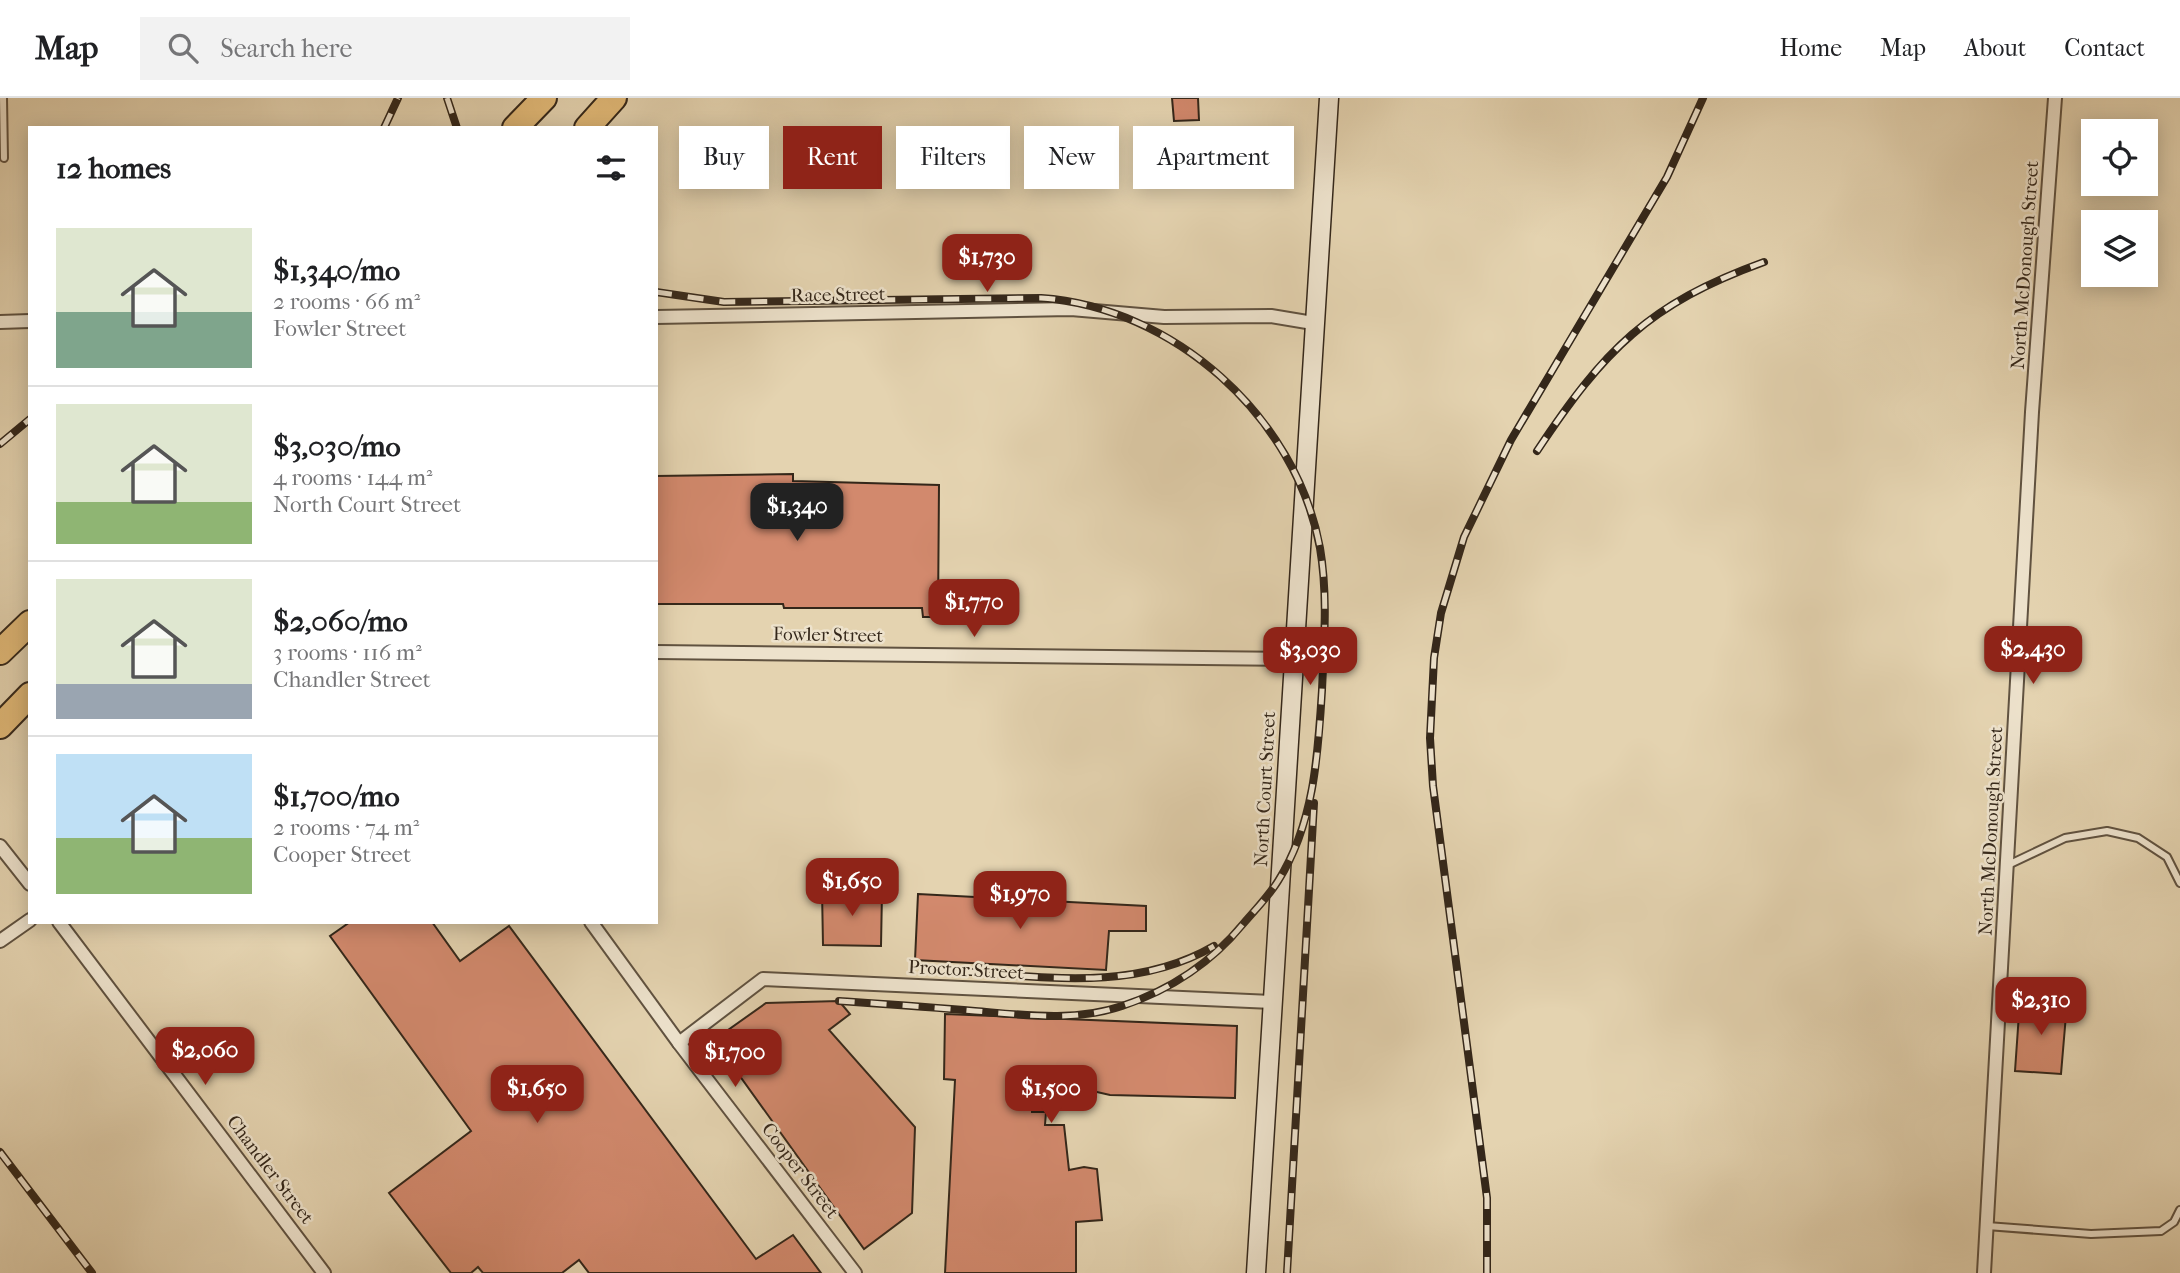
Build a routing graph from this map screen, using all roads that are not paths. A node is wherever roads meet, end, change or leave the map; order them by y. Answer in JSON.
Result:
{"nodes":[{"id":1,"x":3,"y":98,"type":"edge"},
{"id":2,"x":544,"y":98,"type":"edge"},
{"id":3,"x":614,"y":98,"type":"edge"},
{"id":4,"x":1329,"y":98,"type":"edge"},
{"id":5,"x":2055,"y":98,"type":"edge"},
{"id":6,"x":589,"y":125,"type":"edge"},
{"id":7,"x":517,"y":126,"type":"edge"},
{"id":8,"x":4,"y":158,"type":"dead end"},
{"id":9,"x":658,"y":317,"type":"edge"},
{"id":10,"x":28,"y":321,"type":"edge"},
{"id":11,"x":0,"y":322,"type":"edge"},
{"id":12,"x":1313,"y":323,"type":"junction"},
{"id":13,"x":28,"y":625,"type":"edge"},
{"id":14,"x":0,"y":652,"type":"edge"},
{"id":15,"x":658,"y":652,"type":"edge"},
{"id":16,"x":1292,"y":659,"type":"junction"},
{"id":17,"x":28,"y":697,"type":"edge"},
{"id":18,"x":0,"y":726,"type":"edge"},
{"id":19,"x":0,"y":846,"type":"edge"},
{"id":20,"x":2008,"y":865,"type":"junction"},
{"id":21,"x":28,"y":881,"type":"edge"},
{"id":22,"x":2180,"y":883,"type":"edge"},
{"id":23,"x":28,"y":921,"type":"edge"},
{"id":24,"x":61,"y":924,"type":"edge"},
{"id":25,"x":592,"y":924,"type":"edge"},
{"id":26,"x":0,"y":941,"type":"edge"},
{"id":27,"x":1272,"y":1002,"type":"junction"},
{"id":28,"x":679,"y":1043,"type":"junction"},
{"id":29,"x":2180,"y":1210,"type":"edge"},
{"id":30,"x":1987,"y":1227,"type":"junction"},
{"id":31,"x":324,"y":1273,"type":"edge"},
{"id":32,"x":855,"y":1273,"type":"edge"},
{"id":33,"x":1256,"y":1273,"type":"edge"},
{"id":34,"x":1984,"y":1273,"type":"edge"}],
"edges":[{"from":1,"to":8,"type":"lane"},
{"from":2,"to":7,"type":"highway"},
{"from":3,"to":6,"type":"highway"},
{"from":4,"to":12,"type":"main road","name":"North Court Street"},
{"from":5,"to":20,"type":"street","name":"North McDonough Street"},
{"from":9,"to":12,"type":"street","name":"Race Street"},
{"from":10,"to":11,"type":"street"},
{"from":12,"to":16,"type":"main road","name":"North Court Street"},
{"from":13,"to":14,"type":"highway"},
{"from":15,"to":16,"type":"street","name":"Fowler Street"},
{"from":16,"to":27,"type":"main road","name":"North Court Street"},
{"from":17,"to":18,"type":"highway"},
{"from":19,"to":21,"type":"street"},
{"from":20,"to":22,"type":"lane"},
{"from":20,"to":30,"type":"street","name":"North McDonough Street"},
{"from":23,"to":26,"type":"street"},
{"from":24,"to":31,"type":"street","name":"Chandler Street"},
{"from":25,"to":28,"type":"street","name":"Cooper Street"},
{"from":27,"to":28,"type":"street","name":"Proctor Street"},
{"from":27,"to":33,"type":"main road","name":"North Court Street"},
{"from":28,"to":32,"type":"street","name":"Cooper Street"},
{"from":29,"to":30,"type":"lane"},
{"from":30,"to":34,"type":"street","name":"North McDonough Street"}]}
